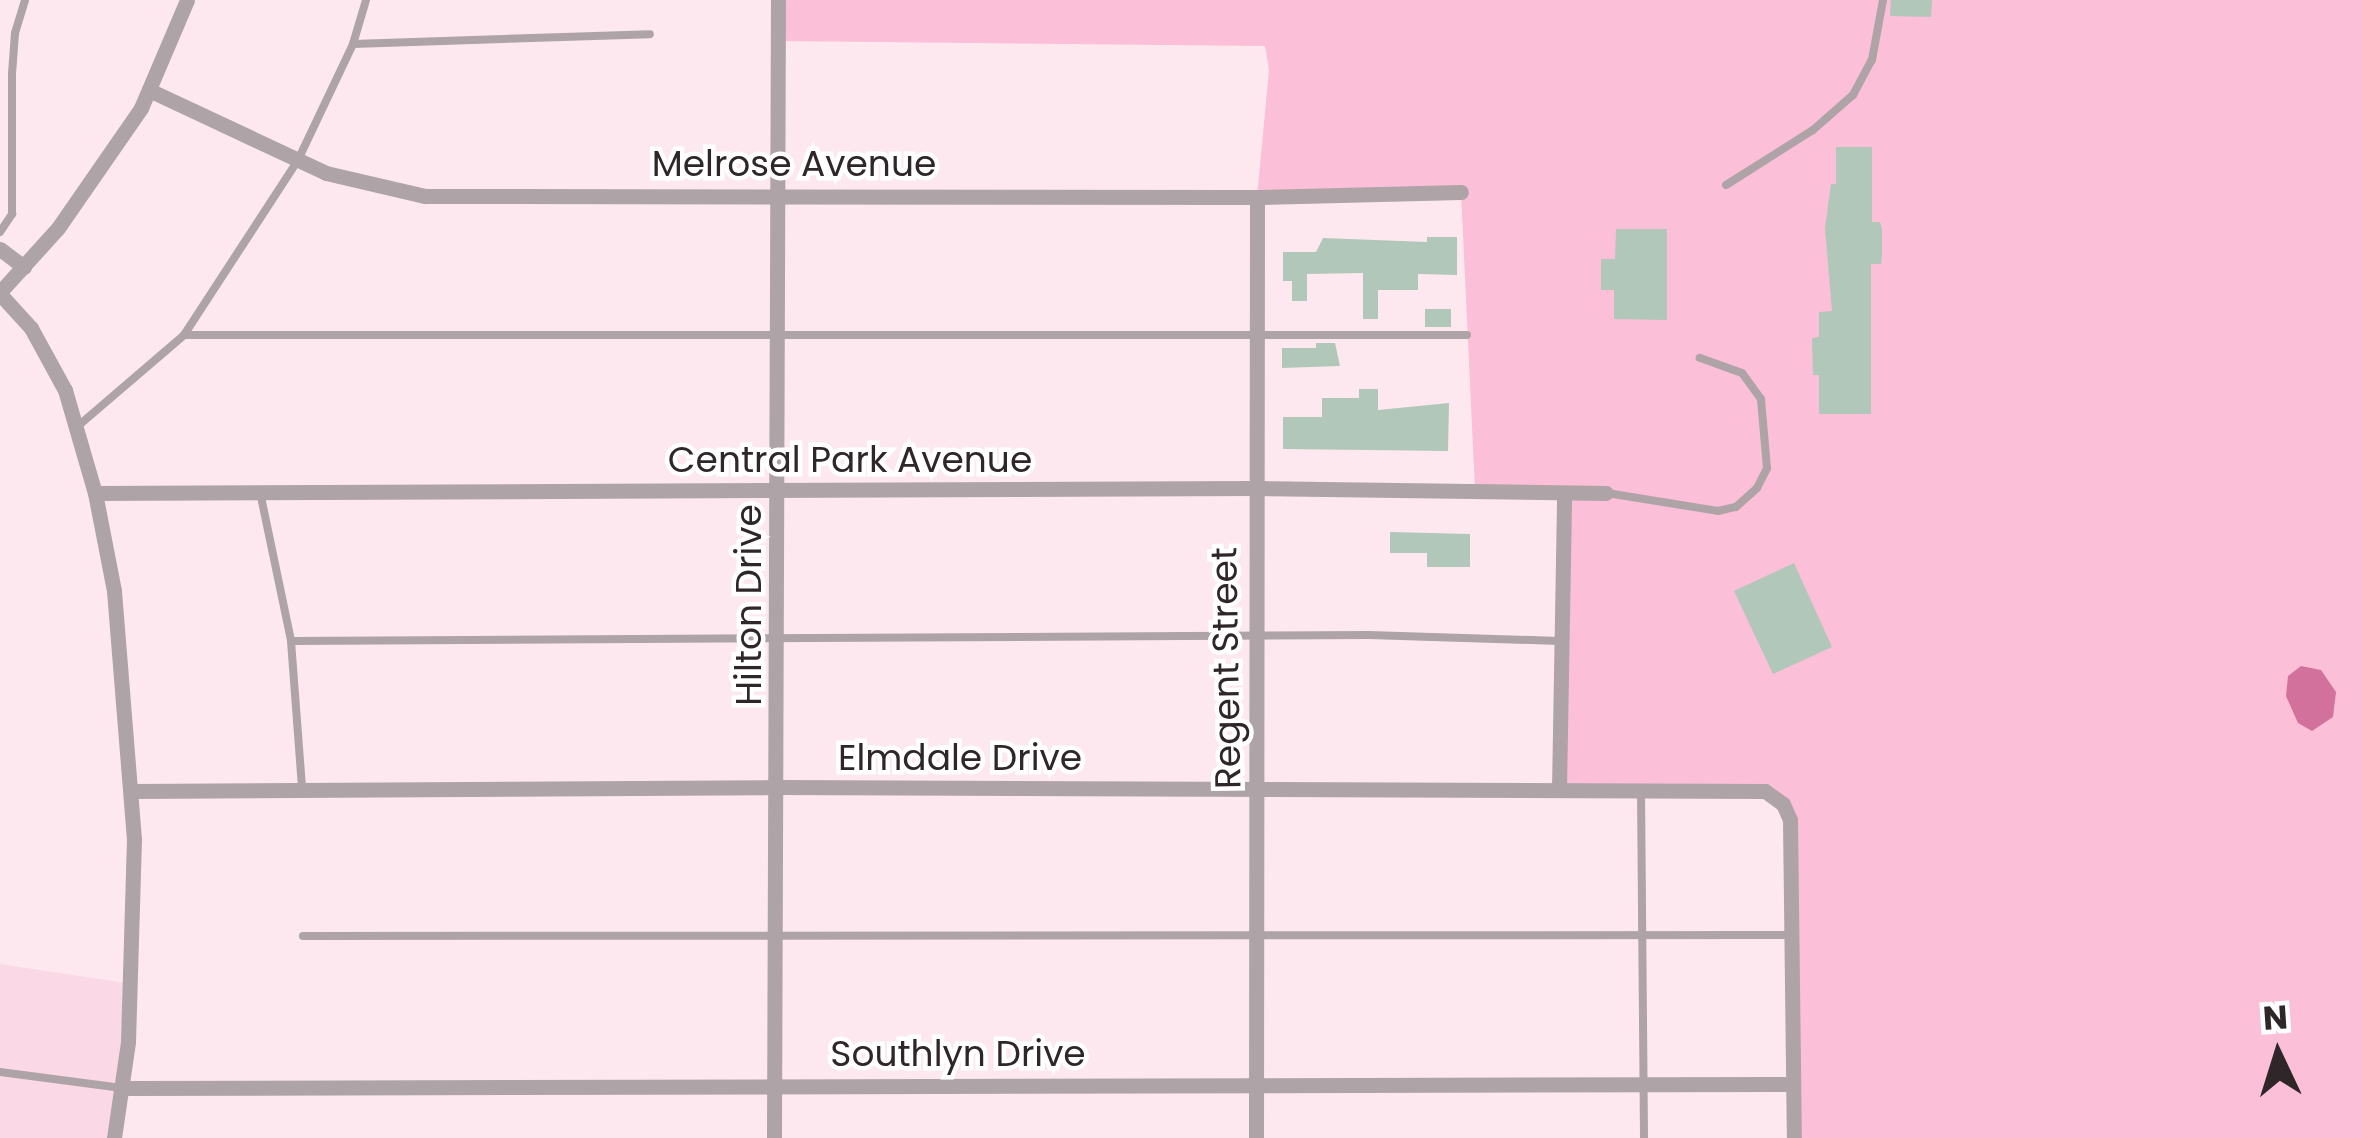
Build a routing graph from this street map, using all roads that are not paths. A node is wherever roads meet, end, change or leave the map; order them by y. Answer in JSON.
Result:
{"nodes":[{"id":1,"x":25,"y":0,"type":"edge"},
{"id":2,"x":187,"y":0,"type":"edge"},
{"id":3,"x":366,"y":0,"type":"edge"},
{"id":4,"x":778,"y":0,"type":"edge"},
{"id":5,"x":1883,"y":0,"type":"edge"},
{"id":6,"x":650,"y":34,"type":"dead end"},
{"id":7,"x":353,"y":44,"type":"junction"},
{"id":8,"x":0,"y":56,"type":"edge"},
{"id":9,"x":13,"y":56,"type":"junction"},
{"id":10,"x":149,"y":90,"type":"junction"},
{"id":11,"x":298,"y":160,"type":"junction"},
{"id":12,"x":1726,"y":185,"type":"dead end"},
{"id":13,"x":1461,"y":192,"type":"dead end"},
{"id":14,"x":778,"y":193,"type":"junction"},
{"id":15,"x":1257,"y":197,"type":"junction"},
{"id":16,"x":0,"y":232,"type":"edge"},
{"id":17,"x":0,"y":249,"type":"edge"},
{"id":18,"x":24,"y":267,"type":"junction"},
{"id":19,"x":0,"y":293,"type":"edge"},
{"id":20,"x":184,"y":335,"type":"junction"},
{"id":21,"x":1468,"y":335,"type":"dead end"},
{"id":22,"x":778,"y":337,"type":"junction"},
{"id":23,"x":1255,"y":339,"type":"junction"},
{"id":24,"x":1700,"y":358,"type":"dead end"},
{"id":25,"x":78,"y":426,"type":"junction"},
{"id":26,"x":1254,"y":488,"type":"junction"},
{"id":27,"x":259,"y":490,"type":"junction"},
{"id":28,"x":780,"y":490,"type":"junction"},
{"id":29,"x":95,"y":493,"type":"junction"},
{"id":30,"x":1606,"y":493,"type":"joint"},
{"id":31,"x":1564,"y":494,"type":"junction"},
{"id":32,"x":777,"y":638,"type":"junction"},
{"id":33,"x":1256,"y":638,"type":"junction"},
{"id":34,"x":291,"y":641,"type":"junction"},
{"id":35,"x":1558,"y":641,"type":"junction"},
{"id":36,"x":779,"y":787,"type":"junction"},
{"id":37,"x":1641,"y":788,"type":"junction"},
{"id":38,"x":302,"y":789,"type":"junction"},
{"id":39,"x":1258,"y":789,"type":"junction"},
{"id":40,"x":1559,"y":789,"type":"junction"},
{"id":41,"x":133,"y":791,"type":"junction"},
{"id":42,"x":775,"y":933,"type":"junction"},
{"id":43,"x":1256,"y":934,"type":"junction"},
{"id":44,"x":1642,"y":935,"type":"junction"},
{"id":45,"x":1793,"y":935,"type":"junction"},
{"id":46,"x":303,"y":936,"type":"dead end"},
{"id":47,"x":0,"y":1072,"type":"edge"},
{"id":48,"x":776,"y":1084,"type":"junction"},
{"id":49,"x":1256,"y":1084,"type":"junction"},
{"id":50,"x":1645,"y":1084,"type":"junction"},
{"id":51,"x":1792,"y":1084,"type":"junction"},
{"id":52,"x":124,"y":1088,"type":"junction"},
{"id":53,"x":115,"y":1138,"type":"edge"},
{"id":54,"x":774,"y":1138,"type":"edge"},
{"id":55,"x":1256,"y":1138,"type":"edge"},
{"id":56,"x":1644,"y":1138,"type":"edge"},
{"id":57,"x":1794,"y":1138,"type":"edge"}],
"edges":[{"from":1,"to":9,"type":"lane"},
{"from":2,"to":10,"type":"street"},
{"from":3,"to":7,"type":"lane"},
{"from":4,"to":14,"type":"street","name":"Hilton Drive"},
{"from":5,"to":12,"type":"lane"},
{"from":6,"to":7,"type":"lane"},
{"from":7,"to":11,"type":"lane"},
{"from":8,"to":9,"type":"lane"},
{"from":9,"to":16,"type":"lane"},
{"from":10,"to":11,"type":"street","name":"Melrose Avenue"},
{"from":10,"to":18,"type":"street"},
{"from":11,"to":14,"type":"street","name":"Melrose Avenue"},
{"from":11,"to":20,"type":"lane"},
{"from":13,"to":15,"type":"street","name":"Melrose Avenue"},
{"from":14,"to":15,"type":"street","name":"Melrose Avenue"},
{"from":14,"to":22,"type":"street","name":"Hilton Drive"},
{"from":15,"to":23,"type":"street","name":"Regent Street"},
{"from":17,"to":18,"type":"street"},
{"from":18,"to":19,"type":"street"},
{"from":19,"to":25,"type":"street"},
{"from":20,"to":22,"type":"lane"},
{"from":20,"to":25,"type":"lane"},
{"from":21,"to":23,"type":"lane"},
{"from":22,"to":23,"type":"lane"},
{"from":22,"to":28,"type":"street","name":"Hilton Drive"},
{"from":23,"to":26,"type":"street","name":"Regent Street"},
{"from":24,"to":30,"type":"lane"},
{"from":25,"to":29,"type":"street"},
{"from":26,"to":28,"type":"street","name":"Central Park Avenue"},
{"from":26,"to":31,"type":"street","name":"Central Park Avenue"},
{"from":26,"to":33,"type":"street","name":"Regent Street"},
{"from":27,"to":28,"type":"street","name":"Central Park Avenue"},
{"from":27,"to":29,"type":"street","name":"Central Park Avenue"},
{"from":27,"to":34,"type":"lane"},
{"from":28,"to":32,"type":"street","name":"Hilton Drive"},
{"from":29,"to":41,"type":"street"},
{"from":30,"to":31,"type":"street","name":"Central Park Avenue"},
{"from":31,"to":35,"type":"street"},
{"from":32,"to":33,"type":"lane"},
{"from":32,"to":34,"type":"lane"},
{"from":32,"to":36,"type":"street","name":"Hilton Drive"},
{"from":33,"to":35,"type":"lane"},
{"from":33,"to":39,"type":"street","name":"Regent Street"},
{"from":34,"to":38,"type":"lane"},
{"from":35,"to":40,"type":"street"},
{"from":36,"to":38,"type":"street","name":"Elmdale Drive"},
{"from":36,"to":39,"type":"street","name":"Elmdale Drive"},
{"from":36,"to":42,"type":"street","name":"Hilton Drive"},
{"from":37,"to":40,"type":"street","name":"Elmdale Drive"},
{"from":37,"to":44,"type":"lane"},
{"from":37,"to":45,"type":"street","name":"Elmdale Drive"},
{"from":38,"to":41,"type":"street","name":"Elmdale Drive"},
{"from":39,"to":40,"type":"street","name":"Elmdale Drive"},
{"from":39,"to":43,"type":"street","name":"Regent Street"},
{"from":41,"to":52,"type":"street"},
{"from":42,"to":43,"type":"lane"},
{"from":42,"to":46,"type":"lane"},
{"from":42,"to":48,"type":"street","name":"Hilton Drive"},
{"from":43,"to":44,"type":"lane"},
{"from":43,"to":49,"type":"street","name":"Regent Street"},
{"from":44,"to":45,"type":"lane"},
{"from":44,"to":50,"type":"lane"},
{"from":45,"to":51,"type":"street"},
{"from":47,"to":52,"type":"lane"},
{"from":48,"to":49,"type":"street","name":"Southlyn Drive"},
{"from":48,"to":52,"type":"street","name":"Southlyn Drive"},
{"from":48,"to":54,"type":"street","name":"Hilton Drive"},
{"from":49,"to":50,"type":"street","name":"Southlyn Drive"},
{"from":49,"to":55,"type":"street","name":"Regent Street"},
{"from":50,"to":51,"type":"street","name":"Southlyn Drive"},
{"from":50,"to":56,"type":"lane"},
{"from":51,"to":57,"type":"street"},
{"from":52,"to":53,"type":"street"}]}
